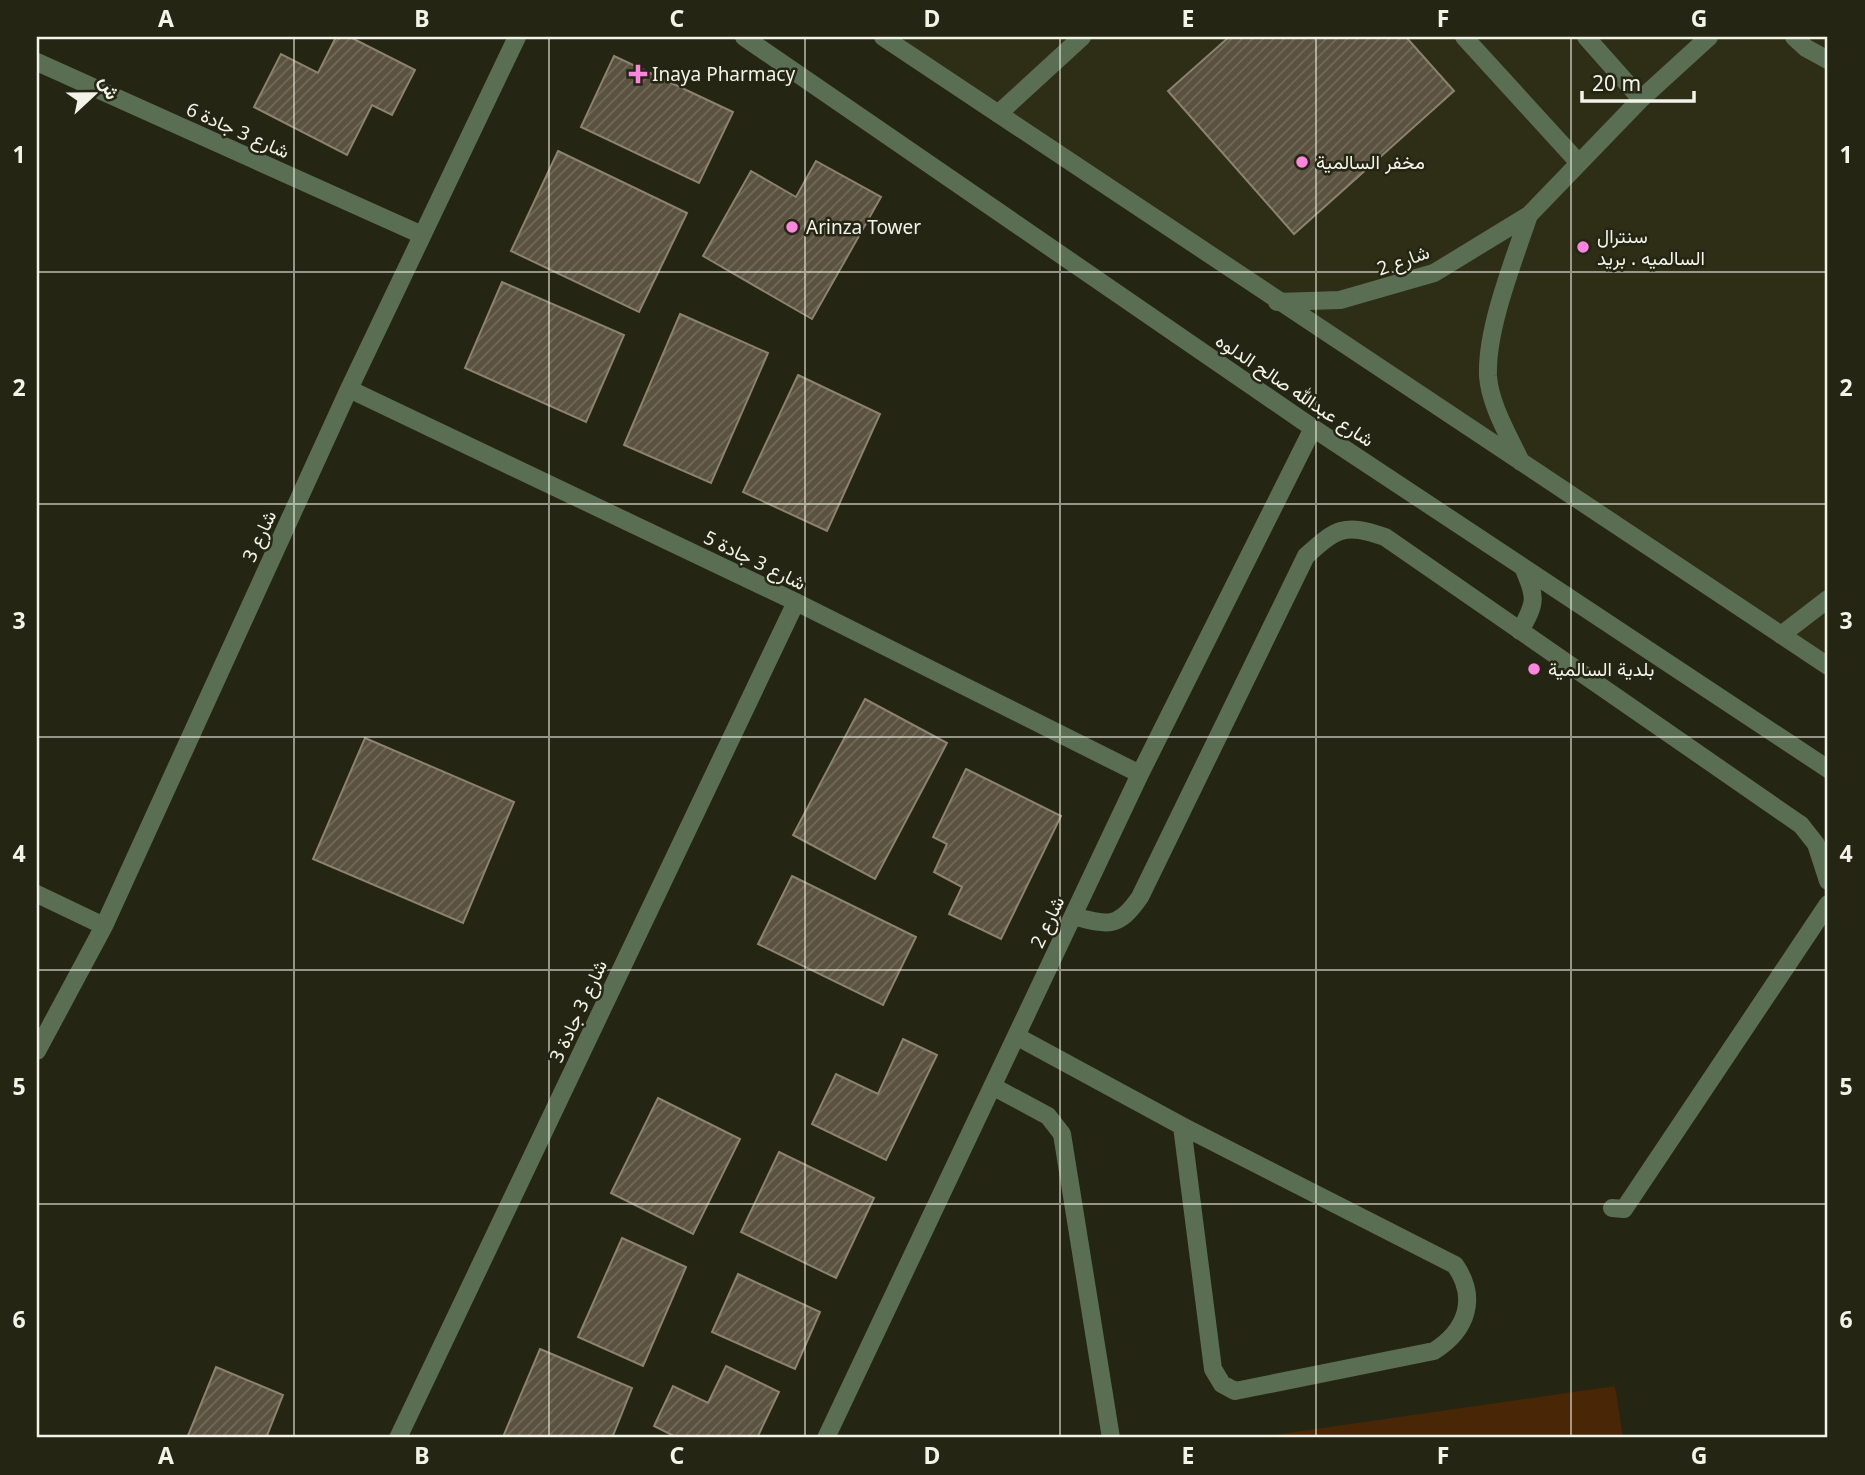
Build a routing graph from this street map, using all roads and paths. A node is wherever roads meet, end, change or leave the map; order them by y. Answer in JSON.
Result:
{"nodes":[{"id":1,"x":517,"y":37,"type":"edge"},
{"id":2,"x":744,"y":37,"type":"edge"},
{"id":3,"x":883,"y":37,"type":"edge"},
{"id":4,"x":1082,"y":37,"type":"edge"},
{"id":5,"x":1464,"y":37,"type":"edge"},
{"id":6,"x":1586,"y":37,"type":"edge"},
{"id":7,"x":1709,"y":37,"type":"edge"},
{"id":8,"x":1794,"y":37,"type":"edge"},
{"id":9,"x":1828,"y":60,"type":"edge"},
{"id":10,"x":37,"y":62,"type":"edge"},
{"id":11,"x":1641,"y":99,"type":"junction"},
{"id":12,"x":998,"y":114,"type":"junction"},
{"id":13,"x":1579,"y":163,"type":"junction"},
{"id":14,"x":1529,"y":215,"type":"junction"},
{"id":15,"x":422,"y":235,"type":"junction"},
{"id":16,"x":1278,"y":302,"type":"junction"},
{"id":17,"x":349,"y":389,"type":"junction"},
{"id":18,"x":1313,"y":428,"type":"junction"},
{"id":19,"x":1521,"y":462,"type":"junction"},
{"id":20,"x":1523,"y":567,"type":"junction"},
{"id":21,"x":1828,"y":599,"type":"edge"},
{"id":22,"x":796,"y":602,"type":"junction"},
{"id":23,"x":1520,"y":631,"type":"junction"},
{"id":24,"x":1781,"y":635,"type":"junction"},
{"id":25,"x":1828,"y":666,"type":"edge"},
{"id":26,"x":1828,"y":769,"type":"edge"},
{"id":27,"x":1140,"y":774,"type":"junction"},
{"id":28,"x":1828,"y":881,"type":"edge"},
{"id":29,"x":37,"y":894,"type":"edge"},
{"id":30,"x":1828,"y":904,"type":"edge"},
{"id":31,"x":1073,"y":916,"type":"junction"},
{"id":32,"x":104,"y":926,"type":"junction"},
{"id":33,"x":1016,"y":1036,"type":"junction"},
{"id":34,"x":37,"y":1051,"type":"edge"},
{"id":35,"x":993,"y":1087,"type":"junction"},
{"id":36,"x":1182,"y":1126,"type":"junction"},
{"id":37,"x":1612,"y":1208,"type":"dead end"},
{"id":38,"x":398,"y":1438,"type":"edge"},
{"id":39,"x":826,"y":1438,"type":"edge"},
{"id":40,"x":1111,"y":1438,"type":"edge"}],
"edges":[{"from":1,"to":15,"type":"street","name":"شارع 3"},
{"from":2,"to":18,"type":"street","name":"شارع عبدالله صالح الدلوه"},
{"from":3,"to":12,"type":"street"},
{"from":4,"to":12,"type":"street"},
{"from":5,"to":13,"type":"street"},
{"from":6,"to":11,"type":"street"},
{"from":7,"to":11,"type":"street","name":"شارع 2"},
{"from":8,"to":9,"type":"street"},
{"from":10,"to":15,"type":"street","name":"شارع 3 جادة 6"},
{"from":11,"to":13,"type":"street","name":"شارع 2"},
{"from":12,"to":16,"type":"street"},
{"from":13,"to":14,"type":"street","name":"شارع 2"},
{"from":14,"to":16,"type":"street","name":"شارع 2"},
{"from":14,"to":19,"type":"street","name":"شارع 2"},
{"from":15,"to":17,"type":"street","name":"شارع 3"},
{"from":16,"to":19,"type":"street"},
{"from":17,"to":22,"type":"street","name":"شارع 3 جادة 5"},
{"from":17,"to":32,"type":"street","name":"شارع 3"},
{"from":18,"to":20,"type":"street","name":"شارع عبدالله صالح الدلوه"},
{"from":18,"to":27,"type":"street","name":"شارع 2"},
{"from":19,"to":24,"type":"street"},
{"from":20,"to":23,"type":"street"},
{"from":20,"to":26,"type":"street","name":"شارع عبدالله صالح الدلوه"},
{"from":21,"to":24,"type":"street"},
{"from":22,"to":27,"type":"street","name":"شارع 3 جادة 5"},
{"from":22,"to":38,"type":"street","name":"شارع 3 جادة 3"},
{"from":23,"to":28,"type":"street"},
{"from":23,"to":31,"type":"street"},
{"from":24,"to":25,"type":"street"},
{"from":27,"to":31,"type":"street","name":"شارع 2"},
{"from":29,"to":32,"type":"street"},
{"from":30,"to":37,"type":"street"},
{"from":31,"to":33,"type":"street","name":"شارع 2"},
{"from":32,"to":34,"type":"street","name":"شارع 3"},
{"from":33,"to":35,"type":"street","name":"شارع 2"},
{"from":33,"to":36,"type":"street"},
{"from":35,"to":39,"type":"street","name":"شارع 2"},
{"from":35,"to":40,"type":"street"},
{"from":36,"to":36,"type":"street"}]}
